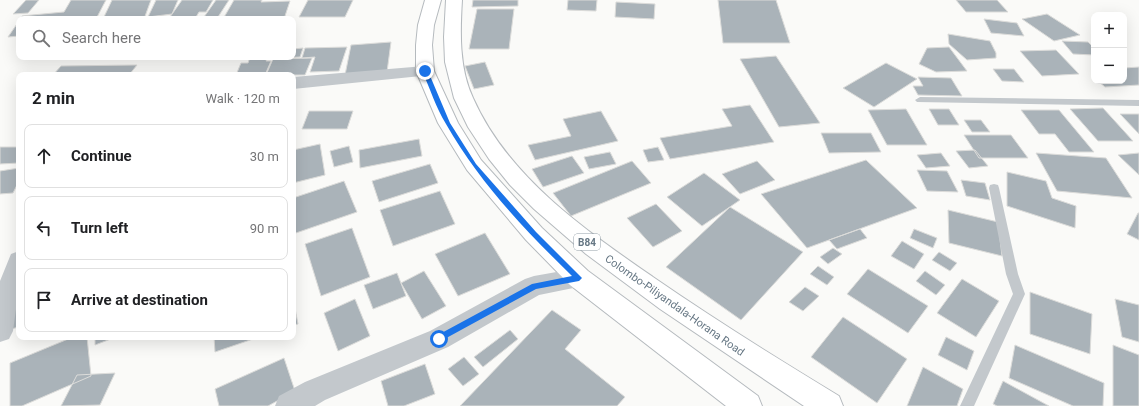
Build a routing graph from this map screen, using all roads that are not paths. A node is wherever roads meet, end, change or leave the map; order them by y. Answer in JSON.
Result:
{"nodes":[{"id":1,"x":433,"y":0,"type":"edge"},
{"id":2,"x":454,"y":0,"type":"edge"},
{"id":3,"x":425,"y":71,"type":"junction"},
{"id":4,"x":296,"y":83,"type":"edge"},
{"id":5,"x":920,"y":100,"type":"dead end"},
{"id":6,"x":1139,"y":103,"type":"edge"},
{"id":7,"x":994,"y":188,"type":"dead end"},
{"id":8,"x":16,"y":270,"type":"edge"},
{"id":9,"x":579,"y":278,"type":"junction"},
{"id":10,"x":0,"y":331,"type":"edge"},
{"id":11,"x":289,"y":406,"type":"edge"},
{"id":12,"x":748,"y":406,"type":"edge"},
{"id":13,"x":829,"y":406,"type":"edge"},
{"id":14,"x":967,"y":406,"type":"edge"}],
"edges":[{"from":1,"to":3,"type":"main road"},
{"from":2,"to":13,"type":"main road","name":"Colombo-Piliyandala-Horana Road","number":"B84"},
{"from":3,"to":4,"type":"street"},
{"from":3,"to":9,"type":"main road"},
{"from":5,"to":6,"type":"lane"},
{"from":7,"to":14,"type":"lane"},
{"from":8,"to":10,"type":"street"},
{"from":9,"to":11,"type":"street"},
{"from":9,"to":12,"type":"main road"}]}
